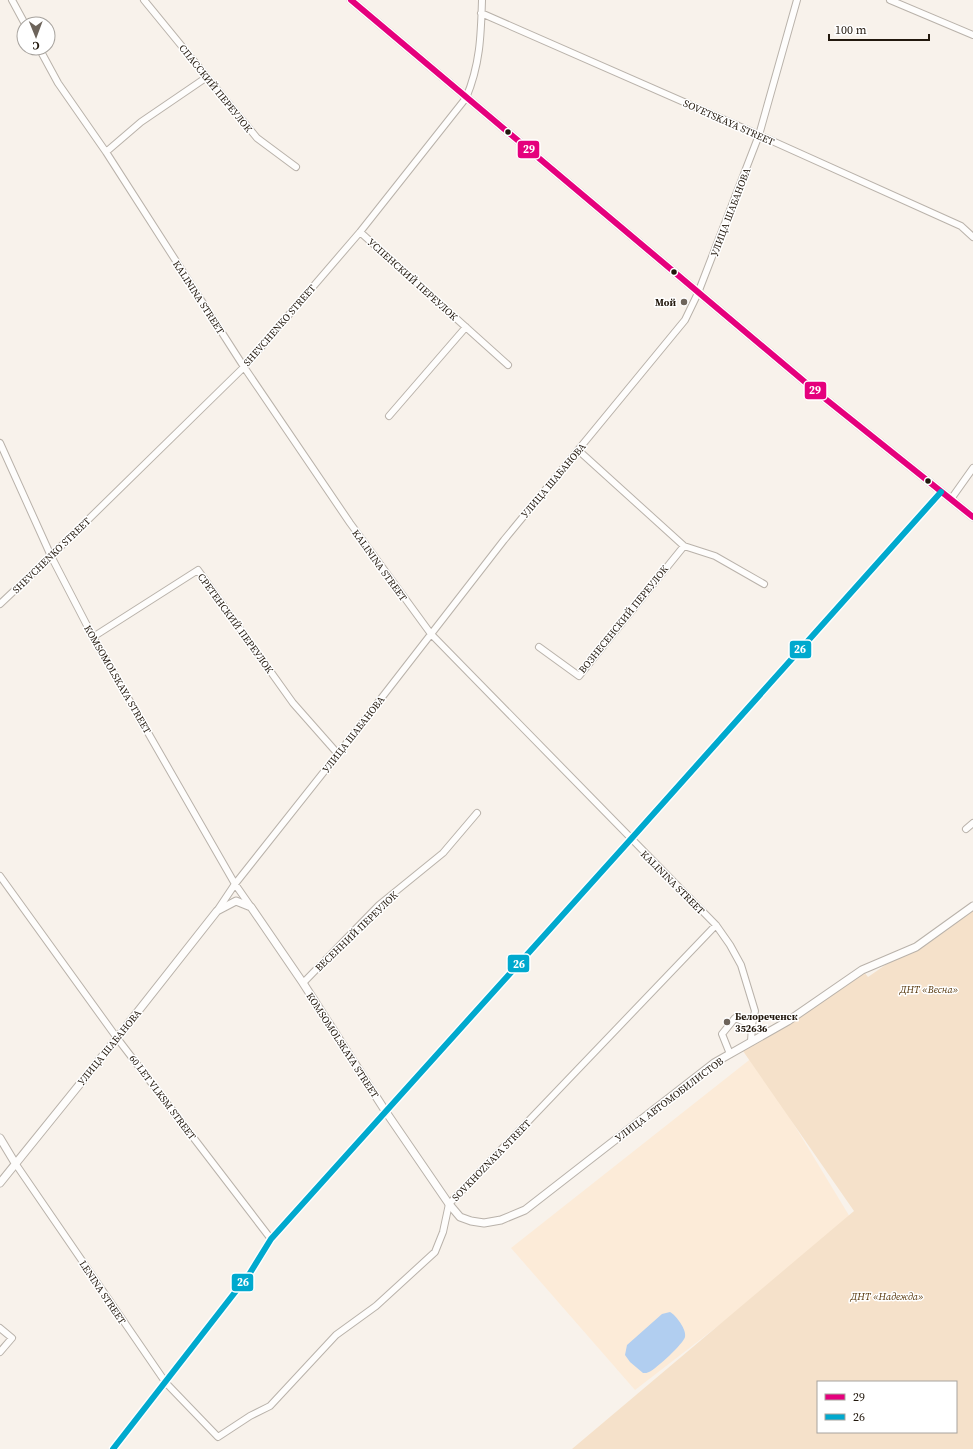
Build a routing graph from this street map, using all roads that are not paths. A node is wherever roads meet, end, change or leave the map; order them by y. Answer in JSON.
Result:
{"nodes":[{"id":1,"x":12,"y":0,"type":"edge"},
{"id":2,"x":144,"y":0,"type":"edge"},
{"id":3,"x":351,"y":0,"type":"edge"},
{"id":4,"x":482,"y":0,"type":"edge"},
{"id":5,"x":798,"y":0,"type":"edge"},
{"id":6,"x":890,"y":0,"type":"edge"},
{"id":7,"x":481,"y":13,"type":"junction"},
{"id":8,"x":21,"y":16,"type":"edge"},
{"id":9,"x":973,"y":35,"type":"edge"},
{"id":10,"x":43,"y":56,"type":"edge"},
{"id":11,"x":206,"y":77,"type":"junction"},
{"id":12,"x":466,"y":98,"type":"junction"},
{"id":13,"x":759,"y":135,"type":"junction"},
{"id":14,"x":106,"y":152,"type":"junction"},
{"id":15,"x":296,"y":167,"type":"dead end"},
{"id":16,"x":360,"y":232,"type":"junction"},
{"id":17,"x":973,"y":237,"type":"edge"},
{"id":18,"x":698,"y":293,"type":"junction"},
{"id":19,"x":466,"y":327,"type":"junction"},
{"id":20,"x":508,"y":365,"type":"dead end"},
{"id":21,"x":244,"y":367,"type":"junction"},
{"id":22,"x":389,"y":416,"type":"dead end"},
{"id":23,"x":0,"y":443,"type":"edge"},
{"id":24,"x":578,"y":450,"type":"junction"},
{"id":25,"x":973,"y":468,"type":"edge"},
{"id":26,"x":941,"y":492,"type":"junction"},
{"id":27,"x":951,"y":499,"type":"junction"},
{"id":28,"x":973,"y":517,"type":"edge"},
{"id":29,"x":684,"y":546,"type":"junction"},
{"id":30,"x":51,"y":556,"type":"junction"},
{"id":31,"x":764,"y":584,"type":"dead end"},
{"id":32,"x":0,"y":604,"type":"edge"},
{"id":33,"x":430,"y":634,"type":"junction"},
{"id":34,"x":93,"y":637,"type":"junction"},
{"id":35,"x":539,"y":647,"type":"dead end"},
{"id":36,"x":338,"y":754,"type":"junction"},
{"id":37,"x":477,"y":813,"type":"dead end"},
{"id":38,"x":973,"y":823,"type":"edge"},
{"id":39,"x":966,"y":829,"type":"dead end"},
{"id":40,"x":631,"y":839,"type":"junction"},
{"id":41,"x":0,"y":876,"type":"edge"},
{"id":42,"x":235,"y":884,"type":"junction"},
{"id":43,"x":251,"y":906,"type":"junction"},
{"id":44,"x":973,"y":906,"type":"edge"},
{"id":45,"x":217,"y":911,"type":"junction"},
{"id":46,"x":716,"y":925,"type":"junction"},
{"id":47,"x":303,"y":983,"type":"junction"},
{"id":48,"x":752,"y":1025,"type":"junction"},
{"id":49,"x":118,"y":1038,"type":"junction"},
{"id":50,"x":751,"y":1042,"type":"junction"},
{"id":51,"x":730,"y":1054,"type":"junction"},
{"id":52,"x":386,"y":1112,"type":"junction"},
{"id":53,"x":0,"y":1138,"type":"edge"},
{"id":54,"x":15,"y":1163,"type":"junction"},
{"id":55,"x":0,"y":1183,"type":"edge"},
{"id":56,"x":449,"y":1204,"type":"junction"},
{"id":57,"x":271,"y":1239,"type":"junction"},
{"id":58,"x":0,"y":1328,"type":"edge"},
{"id":59,"x":0,"y":1352,"type":"edge"},
{"id":60,"x":166,"y":1383,"type":"junction"},
{"id":61,"x":218,"y":1437,"type":"joint"},
{"id":62,"x":114,"y":1449,"type":"edge"}],
"edges":[{"from":1,"to":8,"type":"street"},
{"from":2,"to":11,"type":"street","name":"СПАССКИЙ ПЕРЕУЛОК"},
{"from":3,"to":12,"type":"street"},
{"from":4,"to":7,"type":"street","name":"SHEVCHENKO STREET"},
{"from":5,"to":13,"type":"street","name":"УЛИЦА ШАБАНОВА"},
{"from":6,"to":9,"type":"street"},
{"from":7,"to":12,"type":"street","name":"SHEVCHENKO STREET"},
{"from":7,"to":13,"type":"street","name":"SOVETSKAYA STREET"},
{"from":10,"to":14,"type":"street","name":"KALININA STREET"},
{"from":11,"to":14,"type":"street"},
{"from":11,"to":15,"type":"street","name":"СПАССКИЙ ПЕРЕУЛОК"},
{"from":12,"to":16,"type":"street","name":"SHEVCHENKO STREET"},
{"from":12,"to":18,"type":"street"},
{"from":13,"to":17,"type":"street","name":"SOVETSKAYA STREET"},
{"from":13,"to":18,"type":"street","name":"УЛИЦА ШАБАНОВА"},
{"from":14,"to":21,"type":"street","name":"KALININA STREET"},
{"from":16,"to":19,"type":"street","name":"УСПЕНСКИЙ ПЕРЕУЛОК"},
{"from":16,"to":21,"type":"street","name":"SHEVCHENKO STREET"},
{"from":18,"to":24,"type":"street","name":"УЛИЦА ШАБАНОВА"},
{"from":18,"to":26,"type":"street"},
{"from":19,"to":20,"type":"street","name":"УСПЕНСКИЙ ПЕРЕУЛОК"},
{"from":19,"to":22,"type":"street","name":"УСПЕНСКИЙ ПЕРЕУЛОК"},
{"from":21,"to":30,"type":"street","name":"SHEVCHENKO STREET"},
{"from":21,"to":33,"type":"street","name":"KALININA STREET"},
{"from":23,"to":30,"type":"street","name":"KOMSOMOLSKAYA STREET"},
{"from":24,"to":29,"type":"street"},
{"from":24,"to":33,"type":"street","name":"УЛИЦА ШАБАНОВА"},
{"from":25,"to":27,"type":"street"},
{"from":26,"to":27,"type":"street"},
{"from":26,"to":40,"type":"street"},
{"from":27,"to":28,"type":"street"},
{"from":29,"to":31,"type":"street"},
{"from":29,"to":35,"type":"street","name":"ВОЗНЕСЕНСКИЙ ПЕРЕУЛОК"},
{"from":30,"to":32,"type":"street","name":"SHEVCHENKO STREET"},
{"from":30,"to":34,"type":"street","name":"KOMSOMOLSKAYA STREET"},
{"from":33,"to":36,"type":"street","name":"УЛИЦА ШАБАНОВА"},
{"from":33,"to":40,"type":"street","name":"KALININA STREET"},
{"from":34,"to":36,"type":"street","name":"СРЕТЕНСКИЙ ПЕРЕУЛОК"},
{"from":34,"to":42,"type":"street","name":"KOMSOMOLSKAYA STREET"},
{"from":36,"to":42,"type":"street","name":"УЛИЦА ШАБАНОВА"},
{"from":37,"to":47,"type":"street","name":"ВЕСЕННИЙ ПЕРЕУЛОК"},
{"from":38,"to":39,"type":"street"},
{"from":40,"to":46,"type":"street","name":"KALININA STREET"},
{"from":40,"to":52,"type":"street"},
{"from":41,"to":49,"type":"street","name":"60 LET VLKSM STREET"},
{"from":42,"to":43,"type":"street","name":"KOMSOMOLSKAYA STREET"},
{"from":42,"to":45,"type":"street","name":"УЛИЦА ШАБАНОВА"},
{"from":43,"to":45,"type":"street","name":"УЛИЦА ШАБАНОВА"},
{"from":43,"to":47,"type":"street","name":"KOMSOMOLSKAYA STREET"},
{"from":44,"to":50,"type":"street","name":"УЛИЦА АВТОМОБИЛИСТОВ"},
{"from":45,"to":49,"type":"street","name":"УЛИЦА ШАБАНОВА"},
{"from":46,"to":48,"type":"street","name":"KALININA STREET"},
{"from":46,"to":56,"type":"street","name":"SOVKHOZNAYA STREET"},
{"from":47,"to":52,"type":"street","name":"KOMSOMOLSKAYA STREET"},
{"from":48,"to":50,"type":"street","name":"KALININA STREET"},
{"from":48,"to":51,"type":"street"},
{"from":49,"to":54,"type":"street","name":"УЛИЦА ШАБАНОВА"},
{"from":49,"to":57,"type":"street","name":"60 LET VLKSM STREET"},
{"from":50,"to":51,"type":"street","name":"УЛИЦА АВТОМОБИЛИСТОВ"},
{"from":51,"to":56,"type":"street","name":"УЛИЦА АВТОМОБИЛИСТОВ"},
{"from":52,"to":56,"type":"street","name":"KOMSOMOLSKAYA STREET"},
{"from":52,"to":57,"type":"street"},
{"from":53,"to":54,"type":"street","name":"LENINA STREET"},
{"from":54,"to":55,"type":"street","name":"УЛИЦА ШАБАНОВА"},
{"from":54,"to":60,"type":"street","name":"LENINA STREET"},
{"from":56,"to":61,"type":"street","name":"SOVKHOZNAYA STREET"},
{"from":57,"to":60,"type":"street"},
{"from":58,"to":59,"type":"street"},
{"from":60,"to":61,"type":"street","name":"LENINA STREET"},
{"from":60,"to":62,"type":"street"}]}
